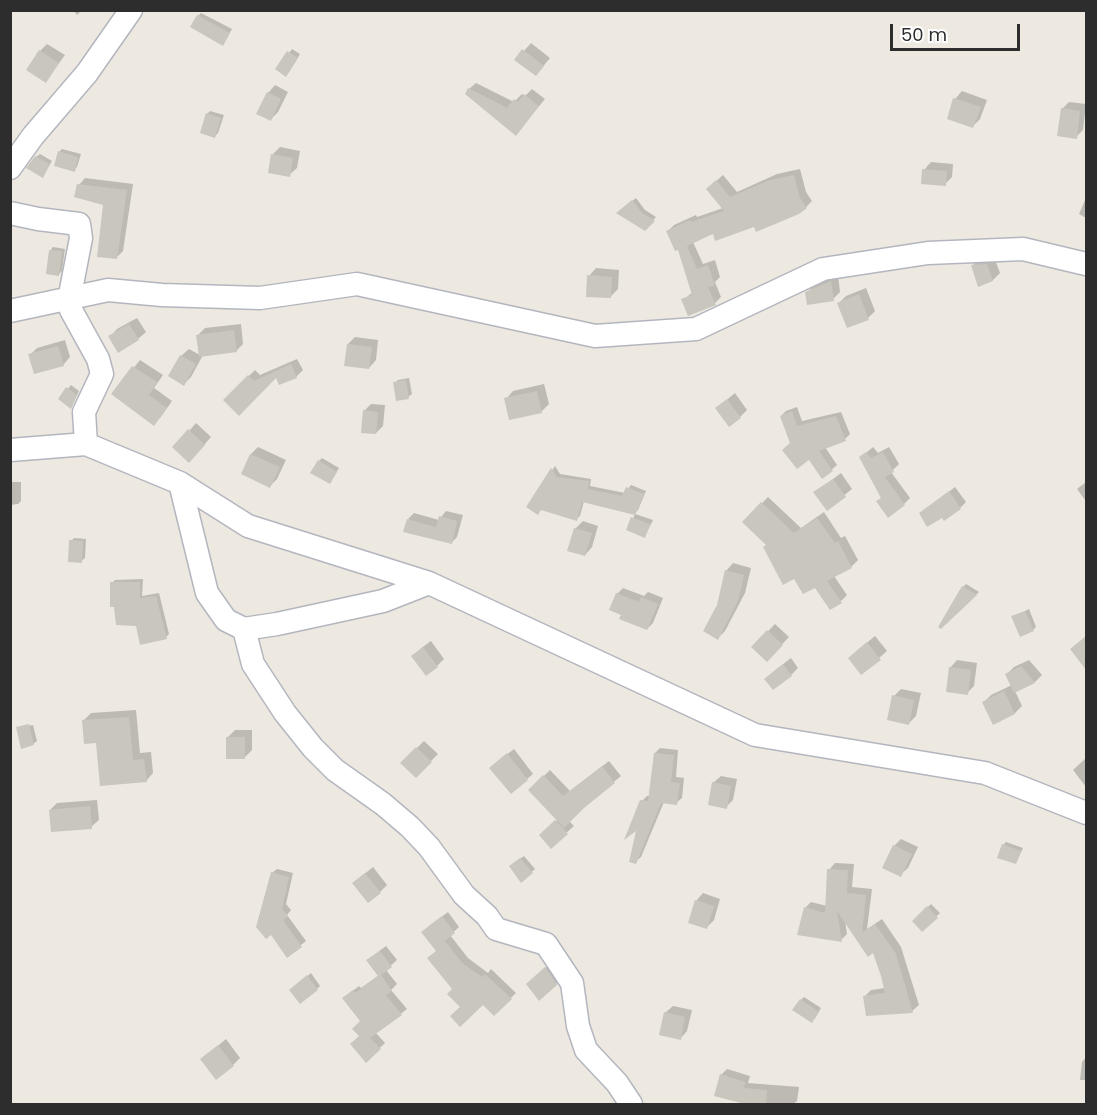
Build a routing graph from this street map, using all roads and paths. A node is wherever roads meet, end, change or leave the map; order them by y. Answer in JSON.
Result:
{"nodes":[{"id":1,"x":131,"y":10,"type":"edge"},
{"id":2,"x":10,"y":168,"type":"edge"},
{"id":3,"x":10,"y":213,"type":"edge"},
{"id":4,"x":1086,"y":264,"type":"edge"},
{"id":5,"x":69,"y":300,"type":"junction"},
{"id":6,"x":10,"y":311,"type":"edge"},
{"id":7,"x":86,"y":444,"type":"junction"},
{"id":8,"x":10,"y":450,"type":"edge"},
{"id":9,"x":180,"y":483,"type":"junction"},
{"id":10,"x":429,"y":583,"type":"junction"},
{"id":11,"x":244,"y":629,"type":"junction"},
{"id":12,"x":1086,"y":813,"type":"edge"},
{"id":13,"x":631,"y":1104,"type":"edge"}],
"edges":[{"from":1,"to":2,"type":"street"},
{"from":3,"to":5,"type":"street"},
{"from":4,"to":5,"type":"street"},
{"from":5,"to":6,"type":"street"},
{"from":5,"to":7,"type":"street"},
{"from":7,"to":8,"type":"street"},
{"from":7,"to":9,"type":"street"},
{"from":9,"to":10,"type":"street"},
{"from":9,"to":11,"type":"street"},
{"from":10,"to":11,"type":"street"},
{"from":10,"to":12,"type":"street"},
{"from":11,"to":13,"type":"street"}]}
